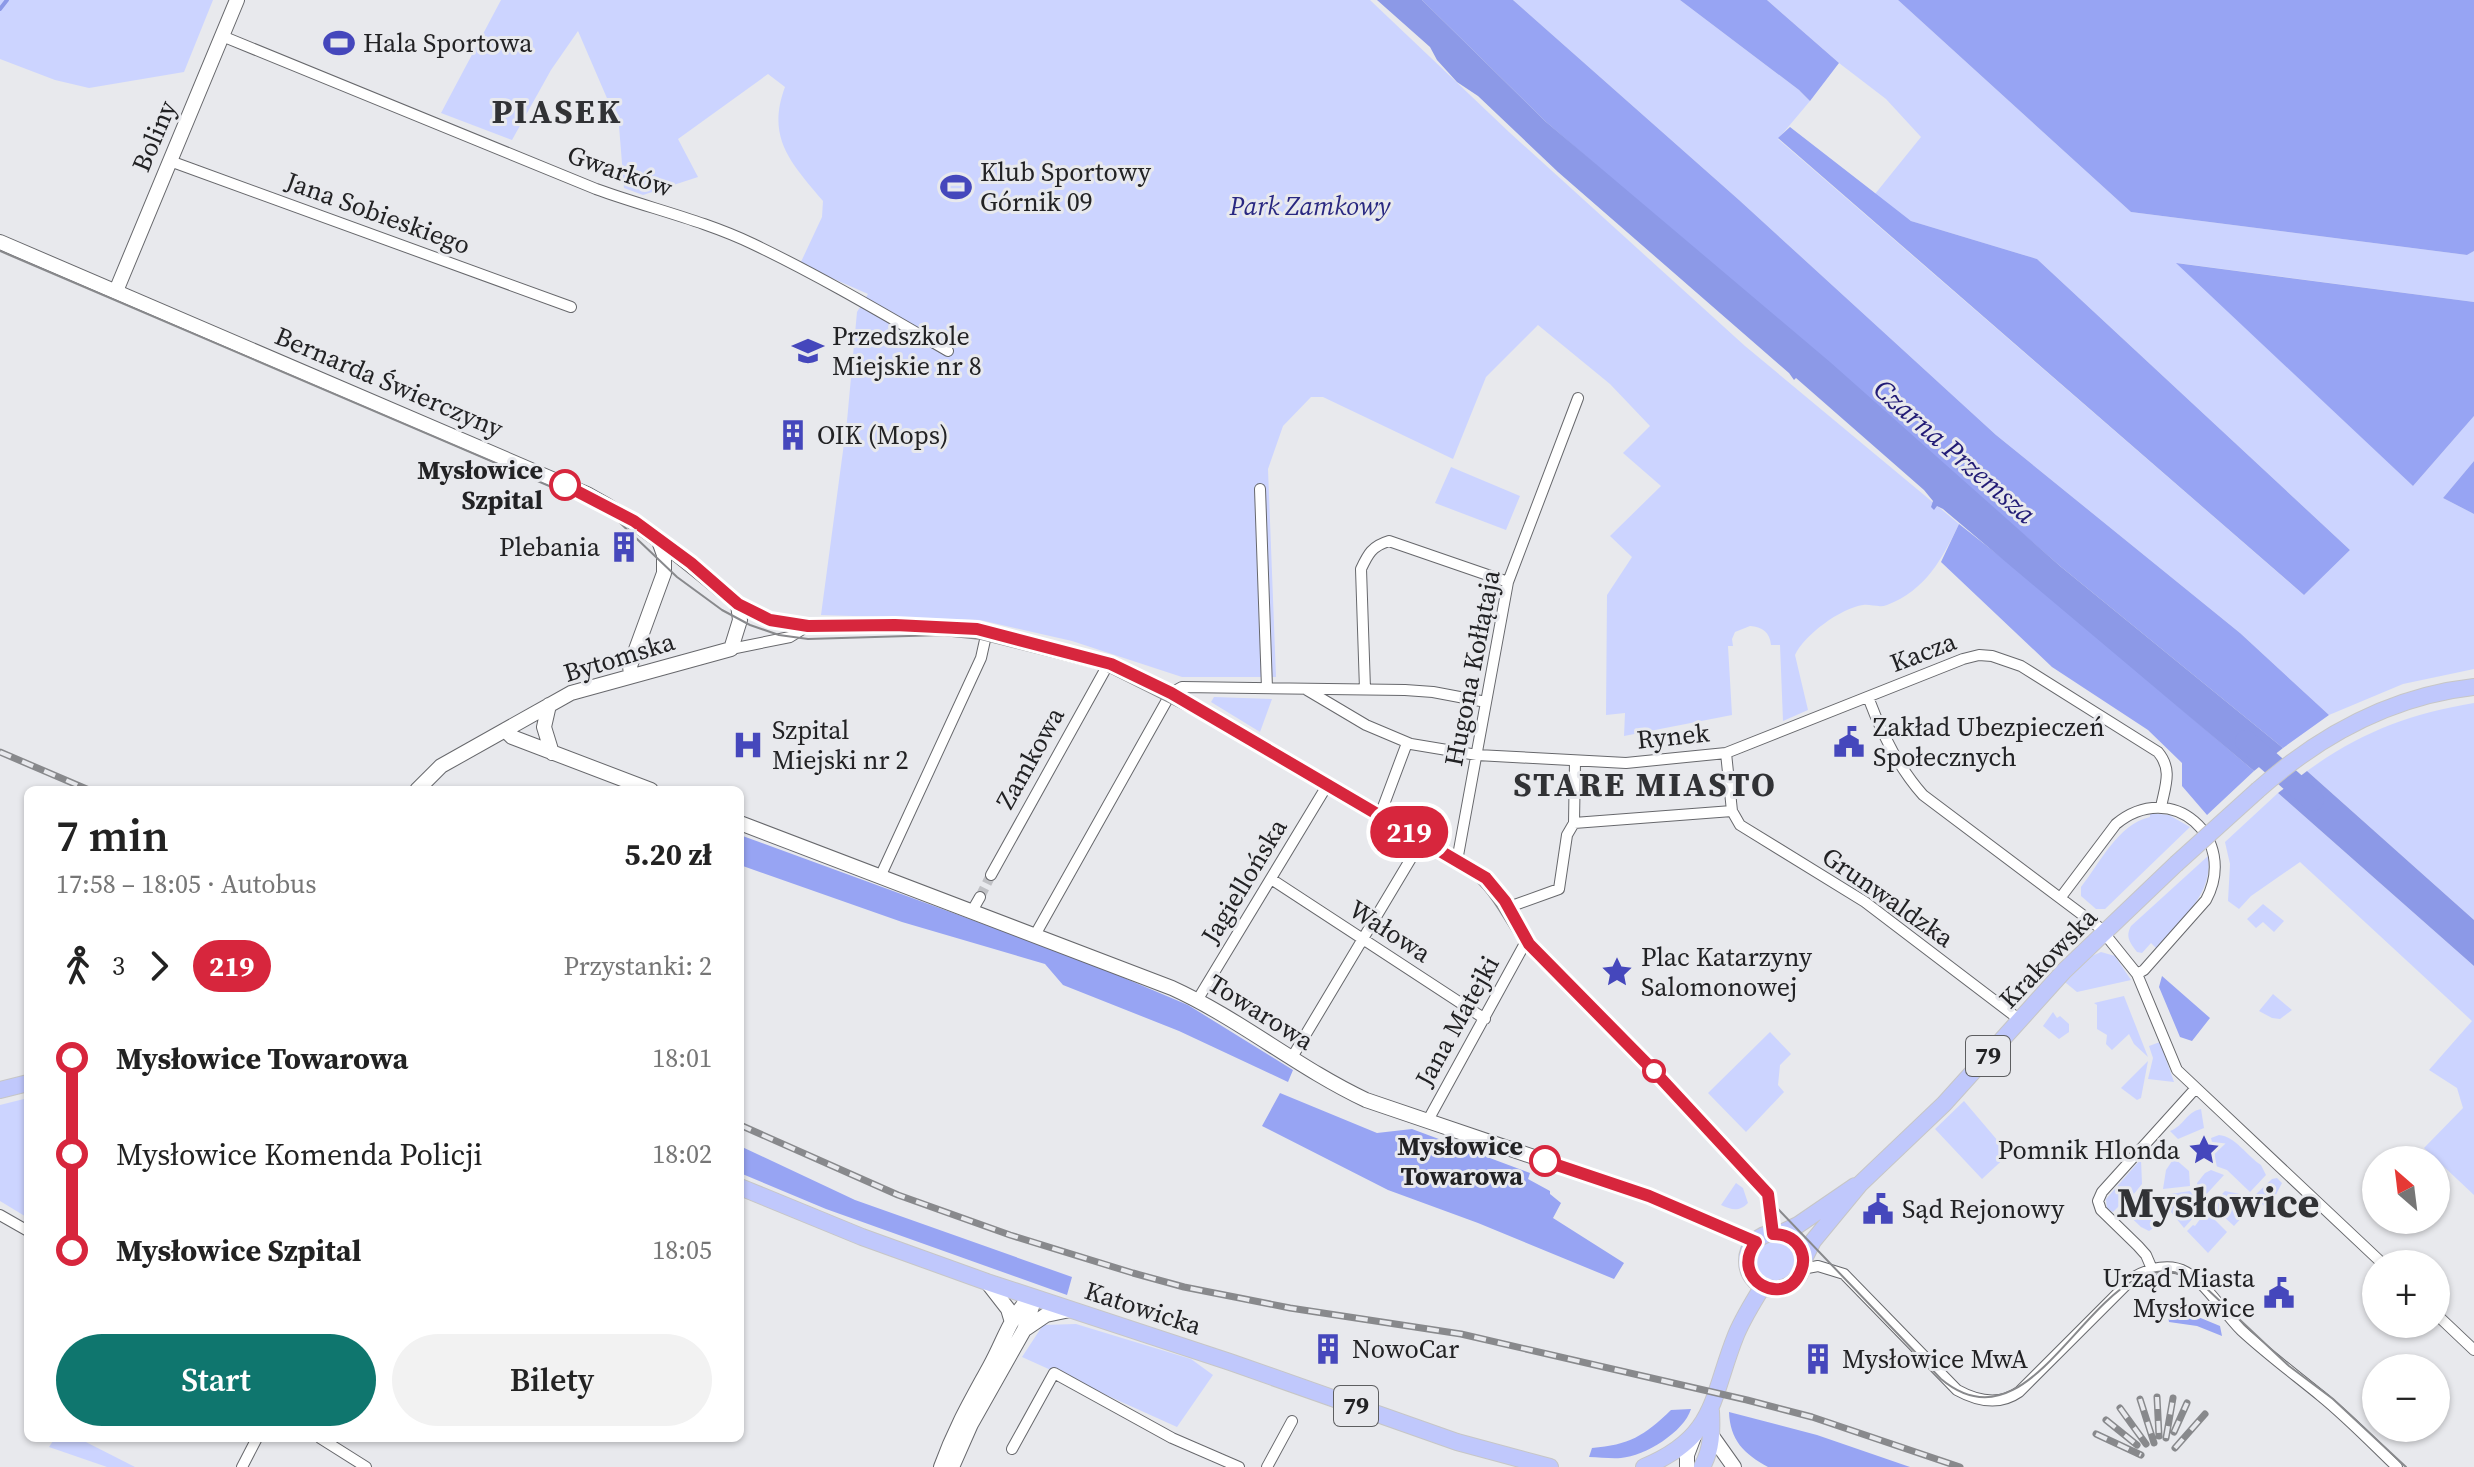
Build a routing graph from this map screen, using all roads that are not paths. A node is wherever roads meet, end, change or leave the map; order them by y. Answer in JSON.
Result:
{"nodes":[{"id":1,"x":237,"y":0,"type":"edge"},
{"id":2,"x":222,"y":36,"type":"junction"},
{"id":3,"x":170,"y":161,"type":"junction"},
{"id":4,"x":0,"y":242,"type":"edge"},
{"id":5,"x":116,"y":291,"type":"junction"},
{"id":6,"x":571,"y":307,"type":"dead end"},
{"id":7,"x":948,"y":351,"type":"dead end"},
{"id":8,"x":1578,"y":398,"type":"dead end"},
{"id":9,"x":1260,"y":489,"type":"dead end"},
{"id":10,"x":659,"y":541,"type":"junction"},
{"id":11,"x":691,"y":563,"type":"junction"},
{"id":12,"x":664,"y":573,"type":"junction"},
{"id":13,"x":1508,"y":582,"type":"junction"},
{"id":14,"x":738,"y":604,"type":"junction"},
{"id":15,"x":808,"y":626,"type":"junction"},
{"id":16,"x":987,"y":631,"type":"junction"},
{"id":17,"x":731,"y":649,"type":"junction"},
{"id":18,"x":1111,"y":664,"type":"junction"},
{"id":19,"x":631,"y":675,"type":"junction"},
{"id":20,"x":2474,"y":687,"type":"edge"},
{"id":21,"x":1267,"y":688,"type":"junction"},
{"id":22,"x":1365,"y":689,"type":"junction"},
{"id":23,"x":1307,"y":690,"type":"junction"},
{"id":24,"x":1171,"y":693,"type":"junction"},
{"id":25,"x":1868,"y":697,"type":"junction"},
{"id":26,"x":1486,"y":702,"type":"junction"},
{"id":27,"x":549,"y":705,"type":"junction"},
{"id":28,"x":505,"y":730,"type":"junction"},
{"id":29,"x":1407,"y":743,"type":"junction"},
{"id":30,"x":552,"y":753,"type":"junction"},
{"id":31,"x":1726,"y":753,"type":"junction"},
{"id":32,"x":1477,"y":755,"type":"junction"},
{"id":33,"x":1575,"y":761,"type":"junction"},
{"id":34,"x":1328,"y":784,"type":"junction"},
{"id":35,"x":421,"y":786,"type":"edge"},
{"id":36,"x":640,"y":786,"type":"edge"},
{"id":37,"x":2161,"y":807,"type":"junction"},
{"id":38,"x":1732,"y":811,"type":"junction"},
{"id":39,"x":1380,"y":815,"type":"junction"},
{"id":40,"x":1574,"y":823,"type":"junction"},
{"id":41,"x":744,"y":825,"type":"edge"},
{"id":42,"x":1422,"y":840,"type":"junction"},
{"id":43,"x":1457,"y":861,"type":"junction"},
{"id":44,"x":991,"y":875,"type":"tunnel mouth"},
{"id":45,"x":880,"y":877,"type":"junction"},
{"id":46,"x":1271,"y":879,"type":"junction"},
{"id":47,"x":980,"y":897,"type":"tunnel mouth"},
{"id":48,"x":2061,"y":897,"type":"junction"},
{"id":49,"x":1509,"y":907,"type":"junction"},
{"id":50,"x":972,"y":911,"type":"junction"},
{"id":51,"x":2104,"y":933,"type":"junction"},
{"id":52,"x":1035,"y":935,"type":"junction"},
{"id":53,"x":1362,"y":940,"type":"junction"},
{"id":54,"x":1529,"y":944,"type":"junction"},
{"id":55,"x":2137,"y":974,"type":"junction"},
{"id":56,"x":1198,"y":999,"type":"junction"},
{"id":57,"x":1485,"y":1019,"type":"junction"},
{"id":58,"x":2020,"y":1020,"type":"junction"},
{"id":59,"x":1291,"y":1059,"type":"junction"},
{"id":60,"x":24,"y":1084,"type":"edge"},
{"id":61,"x":2195,"y":1089,"type":"junction"},
{"id":62,"x":0,"y":1090,"type":"edge"},
{"id":63,"x":1427,"y":1122,"type":"junction"},
{"id":64,"x":1860,"y":1184,"type":"junction"},
{"id":65,"x":744,"y":1189,"type":"edge"},
{"id":66,"x":0,"y":1215,"type":"edge"},
{"id":67,"x":24,"y":1229,"type":"edge"},
{"id":68,"x":1776,"y":1234,"type":"junction"},
{"id":69,"x":1756,"y":1242,"type":"junction"},
{"id":70,"x":2368,"y":1250,"type":"edge"},
{"id":71,"x":1802,"y":1265,"type":"junction"},
{"id":72,"x":2152,"y":1269,"type":"junction"},
{"id":73,"x":987,"y":1282,"type":"junction"},
{"id":74,"x":1763,"y":1286,"type":"junction"},
{"id":75,"x":1033,"y":1297,"type":"junction"},
{"id":76,"x":1072,"y":1310,"type":"junction"},
{"id":77,"x":1011,"y":1319,"type":"junction"},
{"id":78,"x":2450,"y":1327,"type":"edge"},
{"id":79,"x":1024,"y":1330,"type":"junction"},
{"id":80,"x":2474,"y":1350,"type":"edge"},
{"id":81,"x":973,"y":1395,"type":"junction"},
{"id":82,"x":1292,"y":1421,"type":"dead end"},
{"id":83,"x":971,"y":1424,"type":"junction"},
{"id":84,"x":1704,"y":1435,"type":"junction"},
{"id":85,"x":951,"y":1440,"type":"junction"},
{"id":86,"x":255,"y":1442,"type":"edge"},
{"id":87,"x":326,"y":1442,"type":"edge"},
{"id":88,"x":1012,"y":1449,"type":"dead end"},
{"id":89,"x":1541,"y":1466,"type":"edge"},
{"id":90,"x":242,"y":1467,"type":"edge"},
{"id":91,"x":366,"y":1467,"type":"edge"},
{"id":92,"x":941,"y":1467,"type":"edge"},
{"id":93,"x":952,"y":1467,"type":"edge"},
{"id":94,"x":1239,"y":1467,"type":"edge"},
{"id":95,"x":1267,"y":1467,"type":"edge"},
{"id":96,"x":1644,"y":1467,"type":"edge"},
{"id":97,"x":1687,"y":1467,"type":"edge"},
{"id":98,"x":1702,"y":1467,"type":"edge"},
{"id":99,"x":1734,"y":1467,"type":"edge"},
{"id":100,"x":2397,"y":1467,"type":"edge"}],
"edges":[{"from":1,"to":2,"type":"street","name":"Boliny"},
{"from":2,"to":3,"type":"street","name":"Boliny"},
{"from":2,"to":7,"type":"street","name":"Gwarków"},
{"from":3,"to":5,"type":"street","name":"Boliny"},
{"from":3,"to":6,"type":"street","name":"Jana Sobieskiego"},
{"from":4,"to":5,"type":"street","name":"Bernarda Świerczyny"},
{"from":5,"to":10,"type":"street","name":"Bernarda Świerczyny"},
{"from":8,"to":13,"type":"street","name":"Hugona Kołłątaja"},
{"from":9,"to":21,"type":"street"},
{"from":10,"to":11,"type":"street","name":"Bernarda Świerczyny"},
{"from":10,"to":12,"type":"street"},
{"from":11,"to":12,"type":"street"},
{"from":11,"to":14,"type":"street","name":"Bernarda Świerczyny"},
{"from":12,"to":19,"type":"street"},
{"from":13,"to":22,"type":"street"},
{"from":13,"to":26,"type":"street","name":"Hugona Kołłątaja"},
{"from":14,"to":15,"type":"street","name":"Bytomska"},
{"from":14,"to":17,"type":"street"},
{"from":15,"to":16,"type":"street","name":"Bytomska"},
{"from":15,"to":17,"type":"street","name":"Bytomska"},
{"from":16,"to":18,"type":"street","name":"Bytomska"},
{"from":16,"to":45,"type":"street"},
{"from":17,"to":19,"type":"street","name":"Bytomska"},
{"from":18,"to":24,"type":"street","name":"Bytomska"},
{"from":18,"to":44,"type":"street","name":"Zamkowa"},
{"from":19,"to":27,"type":"street","name":"Bytomska"},
{"from":20,"to":51,"type":"main road","name":"Krakowska","number":"79","bridge":true},
{"from":21,"to":23,"type":"street"},
{"from":21,"to":24,"type":"street"},
{"from":22,"to":23,"type":"street"},
{"from":22,"to":26,"type":"street"},
{"from":23,"to":29,"type":"street","name":"Rynek"},
{"from":24,"to":34,"type":"street","name":"Bytomska"},
{"from":24,"to":52,"type":"street"},
{"from":25,"to":31,"type":"street","name":"Kacza"},
{"from":25,"to":37,"type":"street","name":"Kacza"},
{"from":25,"to":48,"type":"street"},
{"from":26,"to":32,"type":"street","name":"Hugona Kołłątaja"},
{"from":27,"to":28,"type":"street","name":"Bytomska"},
{"from":27,"to":30,"type":"street"},
{"from":28,"to":30,"type":"street"},
{"from":28,"to":35,"type":"street","name":"Bytomska"},
{"from":29,"to":32,"type":"street","name":"Rynek"},
{"from":29,"to":39,"type":"street"},
{"from":30,"to":36,"type":"street"},
{"from":31,"to":33,"type":"street","name":"Rynek"},
{"from":31,"to":38,"type":"street","name":"Rynek"},
{"from":32,"to":33,"type":"street","name":"Rynek"},
{"from":32,"to":43,"type":"street","name":"Hugona Kołłątaja"},
{"from":33,"to":40,"type":"street"},
{"from":34,"to":39,"type":"street","name":"Bytomska"},
{"from":34,"to":46,"type":"street","name":"Jagiellońska"},
{"from":37,"to":48,"type":"street"},
{"from":37,"to":55,"type":"street"},
{"from":38,"to":40,"type":"street"},
{"from":38,"to":58,"type":"street","name":"Grunwaldzka"},
{"from":39,"to":42,"type":"street","name":"Bytomska"},
{"from":40,"to":49,"type":"street"},
{"from":41,"to":45,"type":"street","name":"Towarowa"},
{"from":42,"to":43,"type":"street","name":"Bytomska"},
{"from":42,"to":53,"type":"street"},
{"from":43,"to":49,"type":"street","name":"Bytomska"},
{"from":45,"to":50,"type":"street","name":"Towarowa"},
{"from":46,"to":53,"type":"street","name":"Wałowa"},
{"from":46,"to":56,"type":"street","name":"Jagiellońska"},
{"from":47,"to":50,"type":"street"},
{"from":48,"to":51,"type":"street"},
{"from":49,"to":54,"type":"street","name":"Bytomska"},
{"from":50,"to":52,"type":"street","name":"Towarowa"},
{"from":51,"to":55,"type":"street"},
{"from":51,"to":58,"type":"main road","name":"Krakowska","number":"79"},
{"from":52,"to":56,"type":"street","name":"Towarowa"},
{"from":53,"to":57,"type":"street","name":"Wałowa"},
{"from":53,"to":59,"type":"street"},
{"from":54,"to":57,"type":"street","name":"Jana Matejki"},
{"from":54,"to":68,"type":"street","name":"Bytomska"},
{"from":55,"to":61,"type":"street"},
{"from":56,"to":59,"type":"street","name":"Towarowa"},
{"from":57,"to":63,"type":"street","name":"Jana Matejki"},
{"from":58,"to":64,"type":"main road","name":"Krakowska","number":"79"},
{"from":59,"to":63,"type":"street","name":"Towarowa"},
{"from":60,"to":62,"type":"main road"},
{"from":61,"to":70,"type":"street"},
{"from":61,"to":72,"type":"street"},
{"from":63,"to":69,"type":"street","name":"Towarowa"},
{"from":64,"to":68,"type":"main road","name":"Krakowska","number":"79"},
{"from":64,"to":71,"type":"main road","name":"Krakowska","number":"79"},
{"from":65,"to":73,"type":"main road","name":"Katowicka","number":"79"},
{"from":66,"to":67,"type":"street"},
{"from":68,"to":69,"type":"main road","number":"79"},
{"from":68,"to":71,"type":"main road"},
{"from":69,"to":74,"type":"main road"},
{"from":71,"to":72,"type":"street"},
{"from":71,"to":74,"type":"main road","number":"79"},
{"from":72,"to":100,"type":"street"},
{"from":73,"to":75,"type":"main road","name":"Katowicka","number":"79"},
{"from":73,"to":77,"type":"street"},
{"from":74,"to":84,"type":"main road"},
{"from":75,"to":76,"type":"main road","name":"Katowicka","number":"79"},
{"from":75,"to":77,"type":"street"},
{"from":75,"to":79,"type":"street"},
{"from":76,"to":79,"type":"street"},
{"from":76,"to":89,"type":"main road","name":"Katowicka","number":"79"},
{"from":77,"to":81,"type":"street"},
{"from":78,"to":80,"type":"street"},
{"from":79,"to":83,"type":"street"},
{"from":81,"to":83,"type":"street"},
{"from":81,"to":85,"type":"street"},
{"from":82,"to":95,"type":"street"},
{"from":83,"to":85,"type":"street"},
{"from":83,"to":93,"type":"street"},
{"from":84,"to":96,"type":"main road"},
{"from":84,"to":97,"type":"street"},
{"from":84,"to":98,"type":"main road"},
{"from":84,"to":99,"type":"street"},
{"from":85,"to":92,"type":"street"},
{"from":86,"to":90,"type":"street"},
{"from":87,"to":91,"type":"street"},
{"from":88,"to":94,"type":"street"}]}
